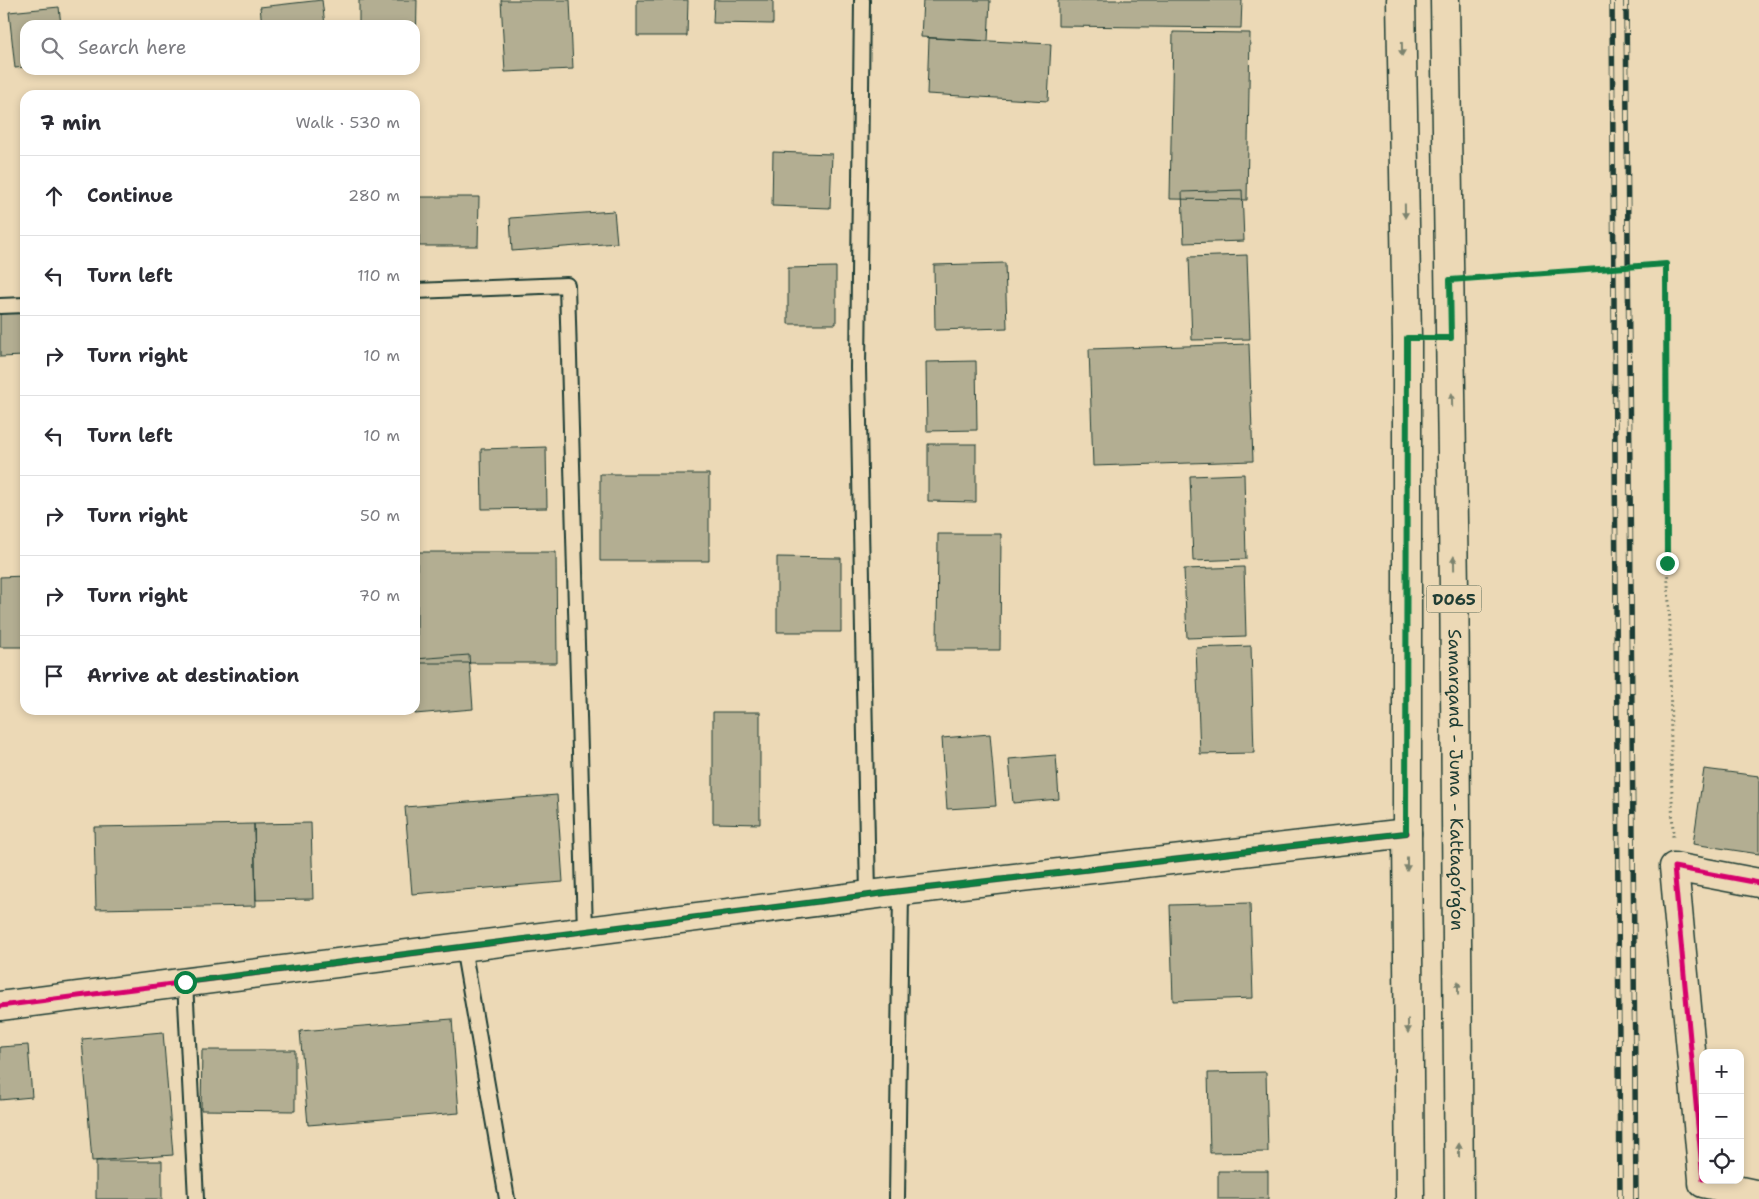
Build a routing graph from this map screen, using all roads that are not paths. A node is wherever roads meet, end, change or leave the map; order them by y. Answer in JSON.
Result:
{"nodes":[{"id":1,"x":862,"y":0,"type":"edge"},
{"id":2,"x":1401,"y":0,"type":"edge"},
{"id":3,"x":1445,"y":0,"type":"edge"},
{"id":4,"x":420,"y":291,"type":"edge"},
{"id":5,"x":20,"y":305,"type":"edge"},
{"id":6,"x":0,"y":306,"type":"edge"},
{"id":7,"x":1407,"y":338,"type":"junction"},
{"id":8,"x":1451,"y":338,"type":"junction"},
{"id":9,"x":1406,"y":833,"type":"junction"},
{"id":10,"x":1759,"y":883,"type":"edge"},
{"id":11,"x":901,"y":891,"type":"junction"},
{"id":12,"x":868,"y":895,"type":"junction"},
{"id":13,"x":585,"y":931,"type":"junction"},
{"id":14,"x":463,"y":947,"type":"junction"},
{"id":15,"x":185,"y":982,"type":"junction"},
{"id":16,"x":0,"y":1006,"type":"edge"},
{"id":17,"x":1703,"y":1185,"type":"edge"},
{"id":18,"x":1759,"y":1195,"type":"edge"},
{"id":19,"x":196,"y":1199,"type":"edge"},
{"id":20,"x":507,"y":1199,"type":"edge"},
{"id":21,"x":897,"y":1199,"type":"edge"},
{"id":22,"x":1410,"y":1199,"type":"edge"},
{"id":23,"x":1459,"y":1199,"type":"edge"}],
"edges":[{"from":1,"to":12,"type":"lane"},
{"from":2,"to":7,"type":"main road","number":"D065","one_way":true},
{"from":3,"to":8,"type":"main road","name":"Samarqand - Juma - Kattaqo‘rg‘on","number":"D065"},
{"from":4,"to":13,"type":"lane"},
{"from":5,"to":6,"type":"lane"},
{"from":7,"to":8,"type":"main road"},
{"from":7,"to":9,"type":"main road","number":"D065"},
{"from":23,"to":8,"type":"main road","name":"Samarqand - Juma - Kattaqo‘rg‘on","number":"D065","one_way":true},
{"from":9,"to":11,"type":"main road"},
{"from":9,"to":22,"type":"main road","number":"D065","one_way":true},
{"from":10,"to":17,"type":"main road"},
{"from":11,"to":12,"type":"main road"},
{"from":11,"to":21,"type":"lane"},
{"from":12,"to":13,"type":"main road"},
{"from":13,"to":14,"type":"main road"},
{"from":14,"to":15,"type":"main road"},
{"from":14,"to":20,"type":"lane"},
{"from":15,"to":16,"type":"main road"},
{"from":15,"to":19,"type":"lane"},
{"from":17,"to":18,"type":"main road"}]}
